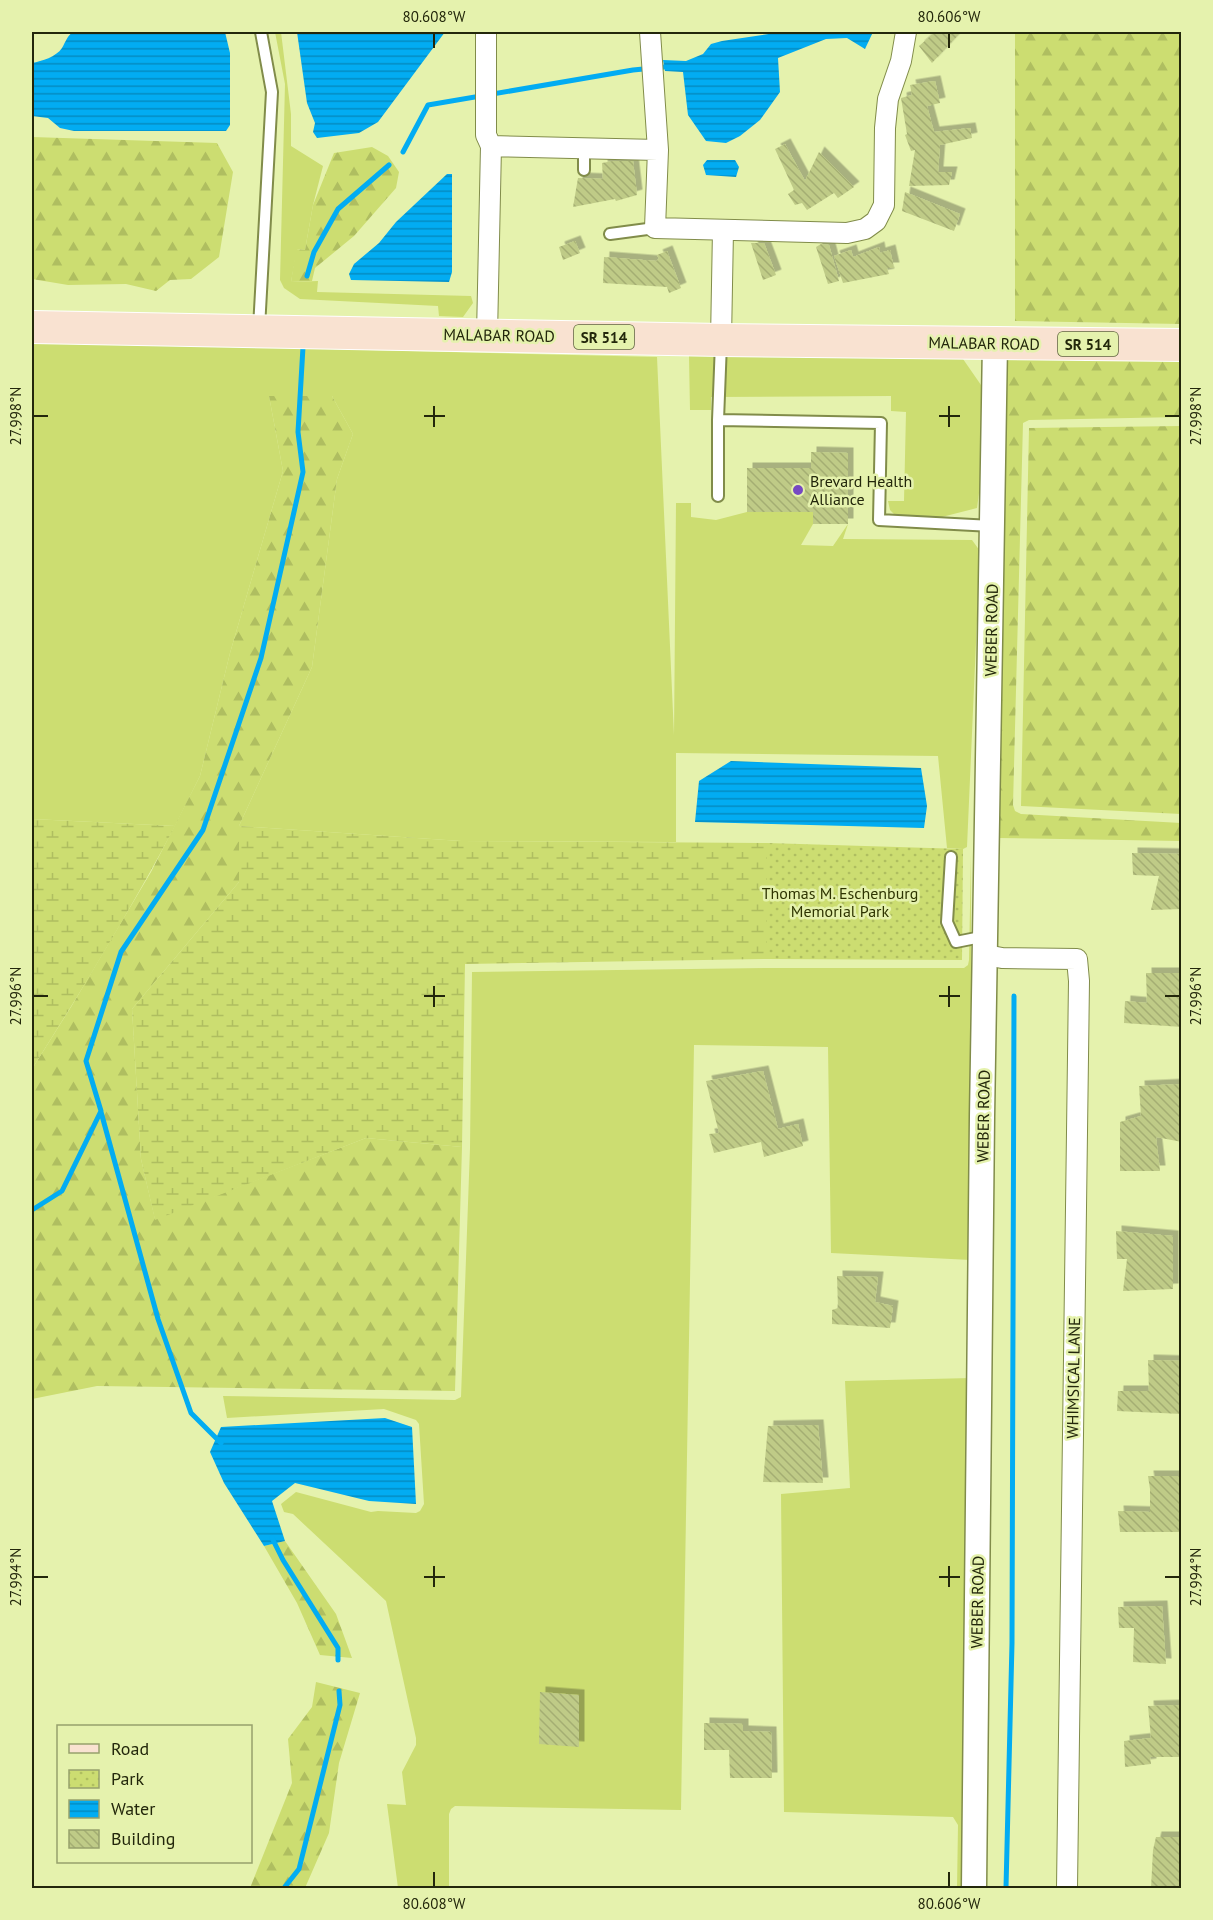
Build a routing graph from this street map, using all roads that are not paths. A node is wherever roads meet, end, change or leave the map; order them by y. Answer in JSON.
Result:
{"nodes":[{"id":1,"x":261,"y":32,"type":"edge"},
{"id":2,"x":486,"y":32,"type":"edge"},
{"id":3,"x":651,"y":32,"type":"edge"},
{"id":4,"x":906,"y":32,"type":"edge"},
{"id":5,"x":491,"y":146,"type":"junction"},
{"id":6,"x":584,"y":148,"type":"junction"},
{"id":7,"x":658,"y":150,"type":"junction"},
{"id":8,"x":584,"y":170,"type":"dead end"},
{"id":9,"x":655,"y":228,"type":"junction"},
{"id":10,"x":723,"y":230,"type":"junction"},
{"id":11,"x":610,"y":234,"type":"dead end"},
{"id":12,"x":32,"y":327,"type":"edge"},
{"id":13,"x":258,"y":331,"type":"junction"},
{"id":14,"x":487,"y":335,"type":"junction"},
{"id":15,"x":721,"y":340,"type":"junction"},
{"id":16,"x":995,"y":343,"type":"junction"},
{"id":17,"x":1182,"y":345,"type":"edge"},
{"id":18,"x":718,"y":420,"type":"junction"},
{"id":19,"x":718,"y":496,"type":"dead end"},
{"id":20,"x":993,"y":526,"type":"junction"},
{"id":21,"x":951,"y":857,"type":"dead end"},
{"id":22,"x":986,"y":945,"type":"junction"},
{"id":23,"x":974,"y":1888,"type":"edge"},
{"id":24,"x":1067,"y":1888,"type":"edge"}],
"edges":[{"from":1,"to":13,"type":"lane"},
{"from":2,"to":5,"type":"street"},
{"from":3,"to":7,"type":"street"},
{"from":4,"to":10,"type":"street"},
{"from":5,"to":6,"type":"street"},
{"from":5,"to":14,"type":"street"},
{"from":6,"to":7,"type":"street"},
{"from":6,"to":8,"type":"lane"},
{"from":7,"to":9,"type":"street"},
{"from":9,"to":10,"type":"street"},
{"from":9,"to":11,"type":"lane"},
{"from":10,"to":15,"type":"street"},
{"from":12,"to":13,"type":"main road","name":"MALABAR ROAD","number":"SR 514"},
{"from":13,"to":14,"type":"main road","name":"MALABAR ROAD","number":"SR 514"},
{"from":14,"to":15,"type":"main road","name":"MALABAR ROAD","number":"SR 514"},
{"from":15,"to":16,"type":"main road","name":"MALABAR ROAD","number":"SR 514"},
{"from":15,"to":18,"type":"lane"},
{"from":16,"to":17,"type":"main road","name":"MALABAR ROAD","number":"SR 514"},
{"from":16,"to":20,"type":"street","name":"WEBER ROAD"},
{"from":18,"to":19,"type":"lane"},
{"from":18,"to":20,"type":"lane"},
{"from":20,"to":22,"type":"street","name":"WEBER ROAD"},
{"from":21,"to":22,"type":"lane"},
{"from":22,"to":23,"type":"street","name":"WEBER ROAD"},
{"from":22,"to":24,"type":"street","name":"WHIMSICAL LANE"}]}
